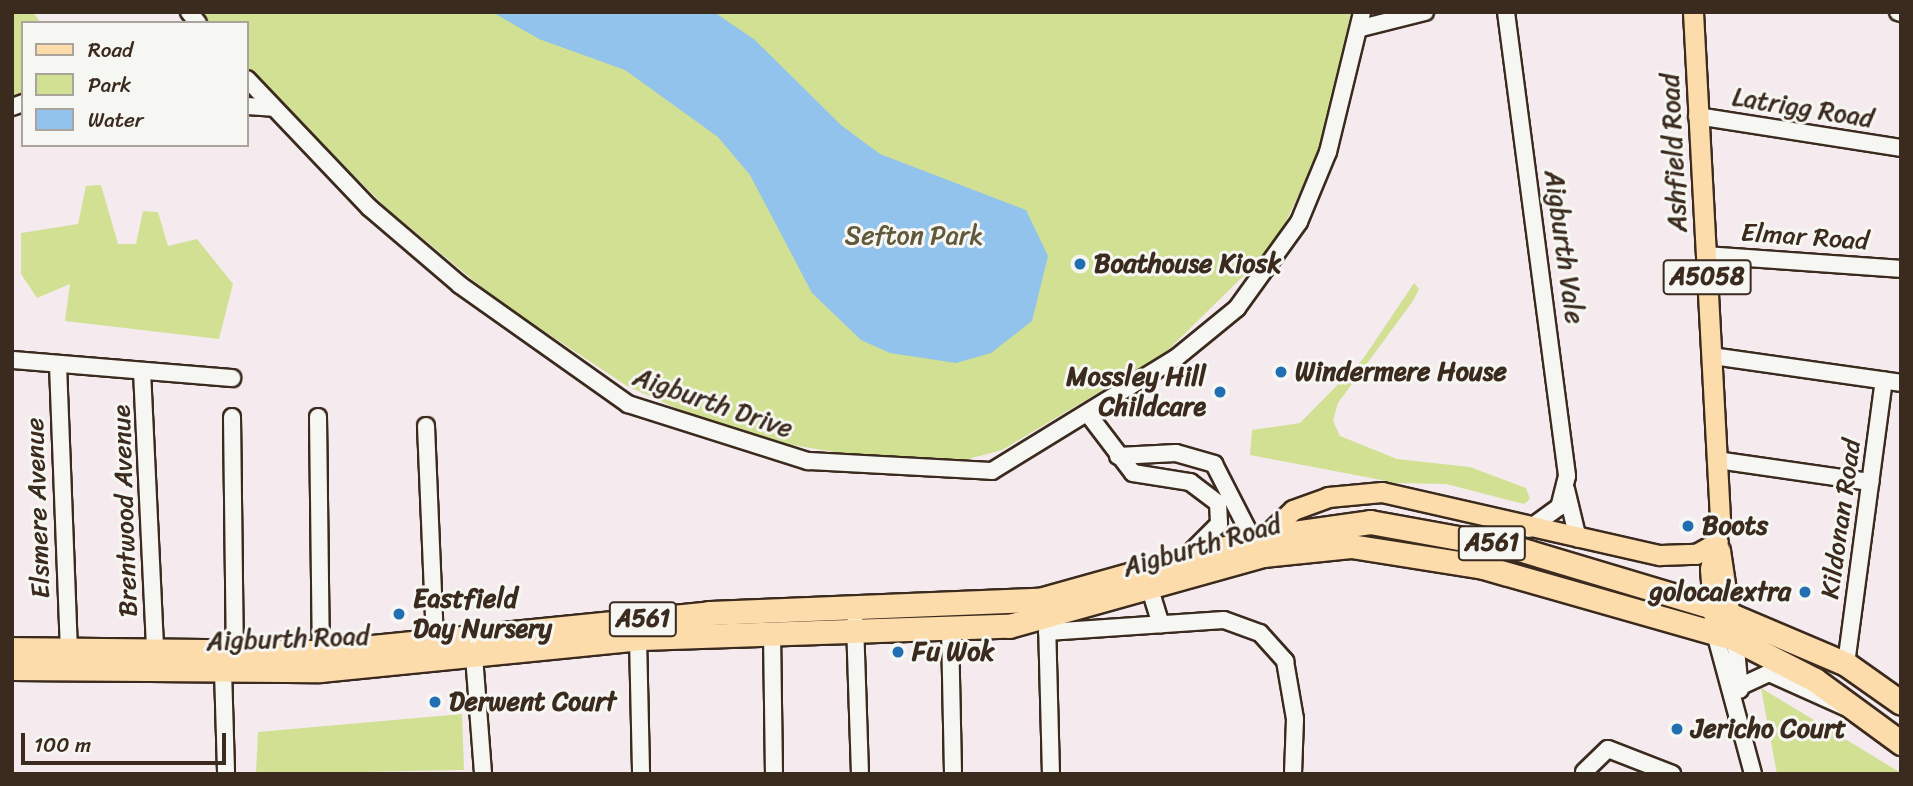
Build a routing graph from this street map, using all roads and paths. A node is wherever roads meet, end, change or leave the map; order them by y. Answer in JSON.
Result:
{"nodes":[{"id":1,"x":1425,"y":12,"type":"edge"},
{"id":2,"x":1506,"y":12,"type":"edge"},
{"id":3,"x":1693,"y":12,"type":"edge"},
{"id":4,"x":1362,"y":20,"type":"edge"},
{"id":5,"x":248,"y":80,"type":"edge"},
{"id":6,"x":248,"y":106,"type":"edge"},
{"id":7,"x":273,"y":108,"type":"junction"},
{"id":8,"x":1697,"y":116,"type":"junction"},
{"id":9,"x":1901,"y":148,"type":"edge"},
{"id":10,"x":1706,"y":254,"type":"junction"},
{"id":11,"x":1901,"y":269,"type":"edge"},
{"id":12,"x":1712,"y":356,"type":"junction"},
{"id":13,"x":12,"y":360,"type":"edge"},
{"id":14,"x":58,"y":365,"type":"junction"},
{"id":15,"x":142,"y":371,"type":"junction"},
{"id":16,"x":232,"y":378,"type":"dead end"},
{"id":17,"x":1884,"y":381,"type":"junction"},
{"id":18,"x":1901,"y":383,"type":"edge"},
{"id":19,"x":1088,"y":414,"type":"junction"},
{"id":20,"x":232,"y":417,"type":"dead end"},
{"id":21,"x":318,"y":417,"type":"dead end"},
{"id":22,"x":426,"y":426,"type":"dead end"},
{"id":23,"x":1118,"y":456,"type":"junction"},
{"id":24,"x":1717,"y":460,"type":"junction"},
{"id":25,"x":1870,"y":482,"type":"junction"},
{"id":26,"x":1566,"y":489,"type":"junction"},
{"id":27,"x":1529,"y":529,"type":"junction"},
{"id":28,"x":1259,"y":538,"type":"junction"},
{"id":29,"x":1578,"y":539,"type":"junction"},
{"id":30,"x":1718,"y":542,"type":"junction"},
{"id":31,"x":1182,"y":561,"type":"junction"},
{"id":32,"x":1150,"y":589,"type":"junction"},
{"id":33,"x":850,"y":607,"type":"junction"},
{"id":34,"x":1720,"y":610,"type":"junction"},
{"id":35,"x":1161,"y":624,"type":"junction"},
{"id":36,"x":1047,"y":626,"type":"junction"},
{"id":37,"x":857,"y":629,"type":"junction"},
{"id":38,"x":950,"y":629,"type":"junction"},
{"id":39,"x":772,"y":632,"type":"junction"},
{"id":40,"x":1725,"y":636,"type":"junction"},
{"id":41,"x":638,"y":638,"type":"junction"},
{"id":42,"x":435,"y":643,"type":"junction"},
{"id":43,"x":12,"y":649,"type":"edge"},
{"id":44,"x":69,"y":650,"type":"junction"},
{"id":45,"x":155,"y":650,"type":"junction"},
{"id":46,"x":235,"y":650,"type":"junction"},
{"id":47,"x":321,"y":652,"type":"junction"},
{"id":48,"x":474,"y":656,"type":"junction"},
{"id":49,"x":1846,"y":664,"type":"junction"},
{"id":50,"x":12,"y":668,"type":"edge"},
{"id":51,"x":223,"y":670,"type":"junction"},
{"id":52,"x":1741,"y":686,"type":"junction"},
{"id":53,"x":1901,"y":703,"type":"edge"},
{"id":54,"x":1735,"y":706,"type":"junction"},
{"id":55,"x":1851,"y":709,"type":"junction"},
{"id":56,"x":1901,"y":743,"type":"edge"},
{"id":57,"x":1584,"y":772,"type":"dead end"},
{"id":58,"x":226,"y":774,"type":"edge"},
{"id":59,"x":483,"y":774,"type":"edge"},
{"id":60,"x":641,"y":774,"type":"edge"},
{"id":61,"x":774,"y":774,"type":"edge"},
{"id":62,"x":860,"y":774,"type":"edge"},
{"id":63,"x":953,"y":774,"type":"edge"},
{"id":64,"x":1051,"y":774,"type":"edge"},
{"id":65,"x":1293,"y":774,"type":"edge"},
{"id":66,"x":1672,"y":774,"type":"edge"},
{"id":67,"x":1753,"y":774,"type":"edge"}],
"edges":[{"from":1,"to":4,"type":"street"},
{"from":2,"to":26,"type":"street","name":"Aigburth Vale"},
{"from":3,"to":8,"type":"main road","name":"Ashfield Road","number":"A5058"},
{"from":4,"to":19,"type":"street","name":"Aigburth Drive"},
{"from":5,"to":7,"type":"street","name":"Aigburth Drive"},
{"from":6,"to":7,"type":"street"},
{"from":7,"to":19,"type":"street","name":"Aigburth Drive"},
{"from":8,"to":9,"type":"street","name":"Latrigg Road"},
{"from":8,"to":10,"type":"main road","name":"Ashfield Road","number":"A5058"},
{"from":10,"to":11,"type":"street","name":"Elmar Road"},
{"from":10,"to":12,"type":"main road","name":"Ashfield Road","number":"A5058"},
{"from":12,"to":17,"type":"street"},
{"from":12,"to":24,"type":"main road","name":"Ashfield Road","number":"A5058"},
{"from":13,"to":14,"type":"street"},
{"from":14,"to":15,"type":"street"},
{"from":14,"to":44,"type":"street","name":"Elsmere Avenue"},
{"from":15,"to":16,"type":"street"},
{"from":15,"to":45,"type":"street","name":"Brentwood Avenue"},
{"from":17,"to":18,"type":"street"},
{"from":17,"to":25,"type":"street","name":"Kildonan Road"},
{"from":19,"to":23,"type":"street"},
{"from":20,"to":46,"type":"street"},
{"from":21,"to":47,"type":"street"},
{"from":22,"to":42,"type":"street"},
{"from":23,"to":28,"type":"street"},
{"from":23,"to":31,"type":"street"},
{"from":24,"to":25,"type":"street"},
{"from":24,"to":30,"type":"main road","name":"Ashfield Road","number":"A5058"},
{"from":25,"to":49,"type":"street","name":"Kildonan Road"},
{"from":26,"to":27,"type":"street"},
{"from":26,"to":29,"type":"street","name":"Aigburth Vale"},
{"from":27,"to":28,"type":"main road"},
{"from":27,"to":29,"type":"main road"},
{"from":28,"to":31,"type":"highway","name":"Aigburth Road","number":"A561"},
{"from":28,"to":34,"type":"highway","name":"Aigburth Road","number":"A561"},
{"from":29,"to":30,"type":"main road"},
{"from":30,"to":34,"type":"main road","name":"Ashfield Road","number":"A5058"},
{"from":31,"to":33,"type":"highway","name":"Aigburth Road","number":"A561"},
{"from":32,"to":35,"type":"street"},
{"from":32,"to":36,"type":"highway","name":"Aigburth Road","number":"A561"},
{"from":32,"to":40,"type":"highway","name":"Aigburth Road","number":"A561"},
{"from":33,"to":37,"type":"street"},
{"from":33,"to":42,"type":"highway","name":"Aigburth Road","number":"A561"},
{"from":34,"to":40,"type":"main road","name":"Ashfield Road","number":"A5058"},
{"from":34,"to":49,"type":"highway","name":"Aigburth Road","number":"A561"},
{"from":35,"to":36,"type":"street"},
{"from":35,"to":65,"type":"street"},
{"from":36,"to":38,"type":"highway","name":"Aigburth Road","number":"A561"},
{"from":36,"to":64,"type":"street"},
{"from":37,"to":38,"type":"highway","name":"Aigburth Road","number":"A561"},
{"from":37,"to":39,"type":"highway","name":"Aigburth Road","number":"A561"},
{"from":37,"to":62,"type":"street"},
{"from":38,"to":63,"type":"street"},
{"from":39,"to":41,"type":"highway","name":"Aigburth Road","number":"A561"},
{"from":39,"to":61,"type":"street"},
{"from":40,"to":52,"type":"street"},
{"from":40,"to":54,"type":"street"},
{"from":40,"to":55,"type":"highway","name":"Aigburth Road","number":"A561"},
{"from":41,"to":48,"type":"highway","name":"Aigburth Road","number":"A561"},
{"from":41,"to":60,"type":"street"},
{"from":42,"to":47,"type":"highway","name":"Aigburth Road","number":"A561"},
{"from":43,"to":44,"type":"highway","name":"Aigburth Road","number":"A561"},
{"from":44,"to":45,"type":"highway","name":"Aigburth Road","number":"A561"},
{"from":45,"to":46,"type":"highway","name":"Aigburth Road","number":"A561"},
{"from":46,"to":47,"type":"highway","name":"Aigburth Road","number":"A561"},
{"from":48,"to":51,"type":"highway","name":"Aigburth Road","number":"A561"},
{"from":48,"to":59,"type":"street"},
{"from":49,"to":53,"type":"highway","name":"Aigburth Road","number":"A561"},
{"from":50,"to":51,"type":"highway","name":"Aigburth Road","number":"A561"},
{"from":51,"to":58,"type":"street"},
{"from":52,"to":54,"type":"street"},
{"from":52,"to":55,"type":"street"},
{"from":54,"to":67,"type":"street"},
{"from":55,"to":56,"type":"highway","name":"Aigburth Road","number":"A561"},
{"from":57,"to":66,"type":"street"}]}
